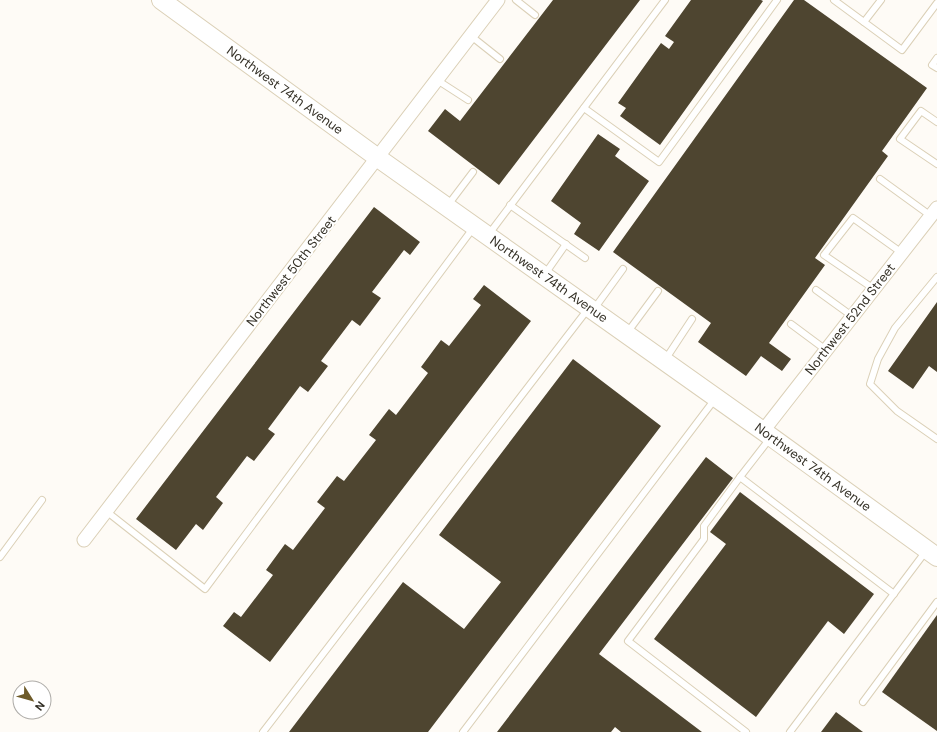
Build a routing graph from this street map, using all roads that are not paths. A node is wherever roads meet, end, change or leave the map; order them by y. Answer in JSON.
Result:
{"nodes":[{"id":1,"x":161,"y":0,"type":"edge"},
{"id":2,"x":498,"y":0,"type":"edge"},
{"id":3,"x":516,"y":0,"type":"edge"},
{"id":4,"x":665,"y":0,"type":"edge"},
{"id":5,"x":777,"y":0,"type":"edge"},
{"id":6,"x":834,"y":0,"type":"edge"},
{"id":7,"x":881,"y":0,"type":"edge"},
{"id":8,"x":937,"y":3,"type":"edge"},
{"id":9,"x":535,"y":15,"type":"dead end"},
{"id":10,"x":864,"y":22,"type":"junction"},
{"id":11,"x":470,"y":36,"type":"junction"},
{"id":12,"x":937,"y":58,"type":"edge"},
{"id":13,"x":500,"y":59,"type":"dead end"},
{"id":14,"x":937,"y":68,"type":"edge"},
{"id":15,"x":437,"y":80,"type":"junction"},
{"id":16,"x":468,"y":100,"type":"dead end"},
{"id":17,"x":584,"y":108,"type":"junction"},
{"id":18,"x":937,"y":122,"type":"edge"},
{"id":19,"x":378,"y":158,"type":"junction"},
{"id":20,"x":937,"y":164,"type":"edge"},
{"id":21,"x":473,"y":172,"type":"dead end"},
{"id":22,"x":880,"y":179,"type":"dead end"},
{"id":23,"x":510,"y":205,"type":"junction"},
{"id":24,"x":447,"y":206,"type":"junction"},
{"id":25,"x":934,"y":212,"type":"edge"},
{"id":26,"x":481,"y":231,"type":"junction"},
{"id":27,"x":566,"y":244,"type":"junction"},
{"id":28,"x":902,"y":253,"type":"junction"},
{"id":29,"x":585,"y":258,"type":"dead end"},
{"id":30,"x":623,"y":269,"type":"dead end"},
{"id":31,"x":544,"y":275,"type":"junction"},
{"id":32,"x":937,"y":277,"type":"edge"},
{"id":33,"x":874,"y":289,"type":"junction"},
{"id":34,"x":816,"y":290,"type":"dead end"},
{"id":35,"x":658,"y":291,"type":"dead end"},
{"id":36,"x":591,"y":309,"type":"junction"},
{"id":37,"x":852,"y":316,"type":"junction"},
{"id":38,"x":692,"y":319,"type":"dead end"},
{"id":39,"x":791,"y":324,"type":"dead end"},
{"id":40,"x":626,"y":334,"type":"junction"},
{"id":41,"x":826,"y":350,"type":"junction"},
{"id":42,"x":664,"y":361,"type":"junction"},
{"id":43,"x":716,"y":397,"type":"junction"},
{"id":44,"x":767,"y":434,"type":"junction"},
{"id":45,"x":937,"y":439,"type":"edge"},
{"id":46,"x":740,"y":477,"type":"junction"},
{"id":47,"x":42,"y":500,"type":"dead end"},
{"id":48,"x":106,"y":511,"type":"junction"},
{"id":49,"x":84,"y":540,"type":"dead end"},
{"id":50,"x":932,"y":554,"type":"edge"},
{"id":51,"x":0,"y":557,"type":"edge"},
{"id":52,"x":894,"y":594,"type":"junction"},
{"id":53,"x":937,"y":602,"type":"edge"},
{"id":54,"x":863,"y":702,"type":"dead end"},
{"id":55,"x":263,"y":732,"type":"edge"},
{"id":56,"x":463,"y":732,"type":"edge"},
{"id":57,"x":746,"y":732,"type":"edge"},
{"id":58,"x":790,"y":732,"type":"edge"}],
"edges":[{"from":1,"to":19,"type":"street","name":"Northwest 74th Avenue"},
{"from":2,"to":11,"type":"street","name":"Northwest 50th Street"},
{"from":3,"to":9,"type":"lane"},
{"from":4,"to":17,"type":"lane"},
{"from":5,"to":17,"type":"lane"},
{"from":6,"to":10,"type":"lane"},
{"from":7,"to":10,"type":"lane"},
{"from":8,"to":10,"type":"lane"},
{"from":11,"to":13,"type":"lane"},
{"from":11,"to":15,"type":"street","name":"Northwest 50th Street"},
{"from":12,"to":14,"type":"lane"},
{"from":15,"to":16,"type":"lane"},
{"from":15,"to":19,"type":"street","name":"Northwest 50th Street"},
{"from":17,"to":23,"type":"lane"},
{"from":18,"to":20,"type":"lane"},
{"from":19,"to":24,"type":"street","name":"Northwest 74th Avenue"},
{"from":19,"to":48,"type":"street","name":"Northwest 50th Street"},
{"from":21,"to":24,"type":"lane"},
{"from":22,"to":25,"type":"lane"},
{"from":23,"to":26,"type":"lane"},
{"from":23,"to":27,"type":"lane"},
{"from":24,"to":26,"type":"street","name":"Northwest 74th Avenue"},
{"from":25,"to":28,"type":"street","name":"Northwest 52nd Street"},
{"from":26,"to":31,"type":"street","name":"Northwest 74th Avenue"},
{"from":26,"to":48,"type":"lane"},
{"from":27,"to":29,"type":"lane"},
{"from":27,"to":31,"type":"lane"},
{"from":28,"to":33,"type":"street","name":"Northwest 52nd Street"},
{"from":28,"to":33,"type":"lane"},
{"from":30,"to":36,"type":"lane"},
{"from":31,"to":36,"type":"street","name":"Northwest 74th Avenue"},
{"from":32,"to":45,"type":"lane"},
{"from":33,"to":37,"type":"street","name":"Northwest 52nd Street"},
{"from":34,"to":37,"type":"lane"},
{"from":35,"to":40,"type":"lane"},
{"from":36,"to":40,"type":"street","name":"Northwest 74th Avenue"},
{"from":36,"to":55,"type":"lane"},
{"from":37,"to":41,"type":"street","name":"Northwest 52nd Street"},
{"from":38,"to":42,"type":"lane"},
{"from":39,"to":41,"type":"lane"},
{"from":40,"to":42,"type":"street","name":"Northwest 74th Avenue"},
{"from":41,"to":44,"type":"street","name":"Northwest 52nd Street"},
{"from":42,"to":43,"type":"street","name":"Northwest 74th Avenue"},
{"from":43,"to":44,"type":"street","name":"Northwest 74th Avenue"},
{"from":43,"to":56,"type":"lane"},
{"from":44,"to":46,"type":"lane"},
{"from":44,"to":50,"type":"street","name":"Northwest 74th Avenue"},
{"from":46,"to":52,"type":"lane"},
{"from":46,"to":57,"type":"lane"},
{"from":47,"to":51,"type":"lane"},
{"from":48,"to":49,"type":"street","name":"Northwest 50th Street"},
{"from":50,"to":52,"type":"lane"},
{"from":52,"to":58,"type":"lane"},
{"from":53,"to":54,"type":"lane"}]}
